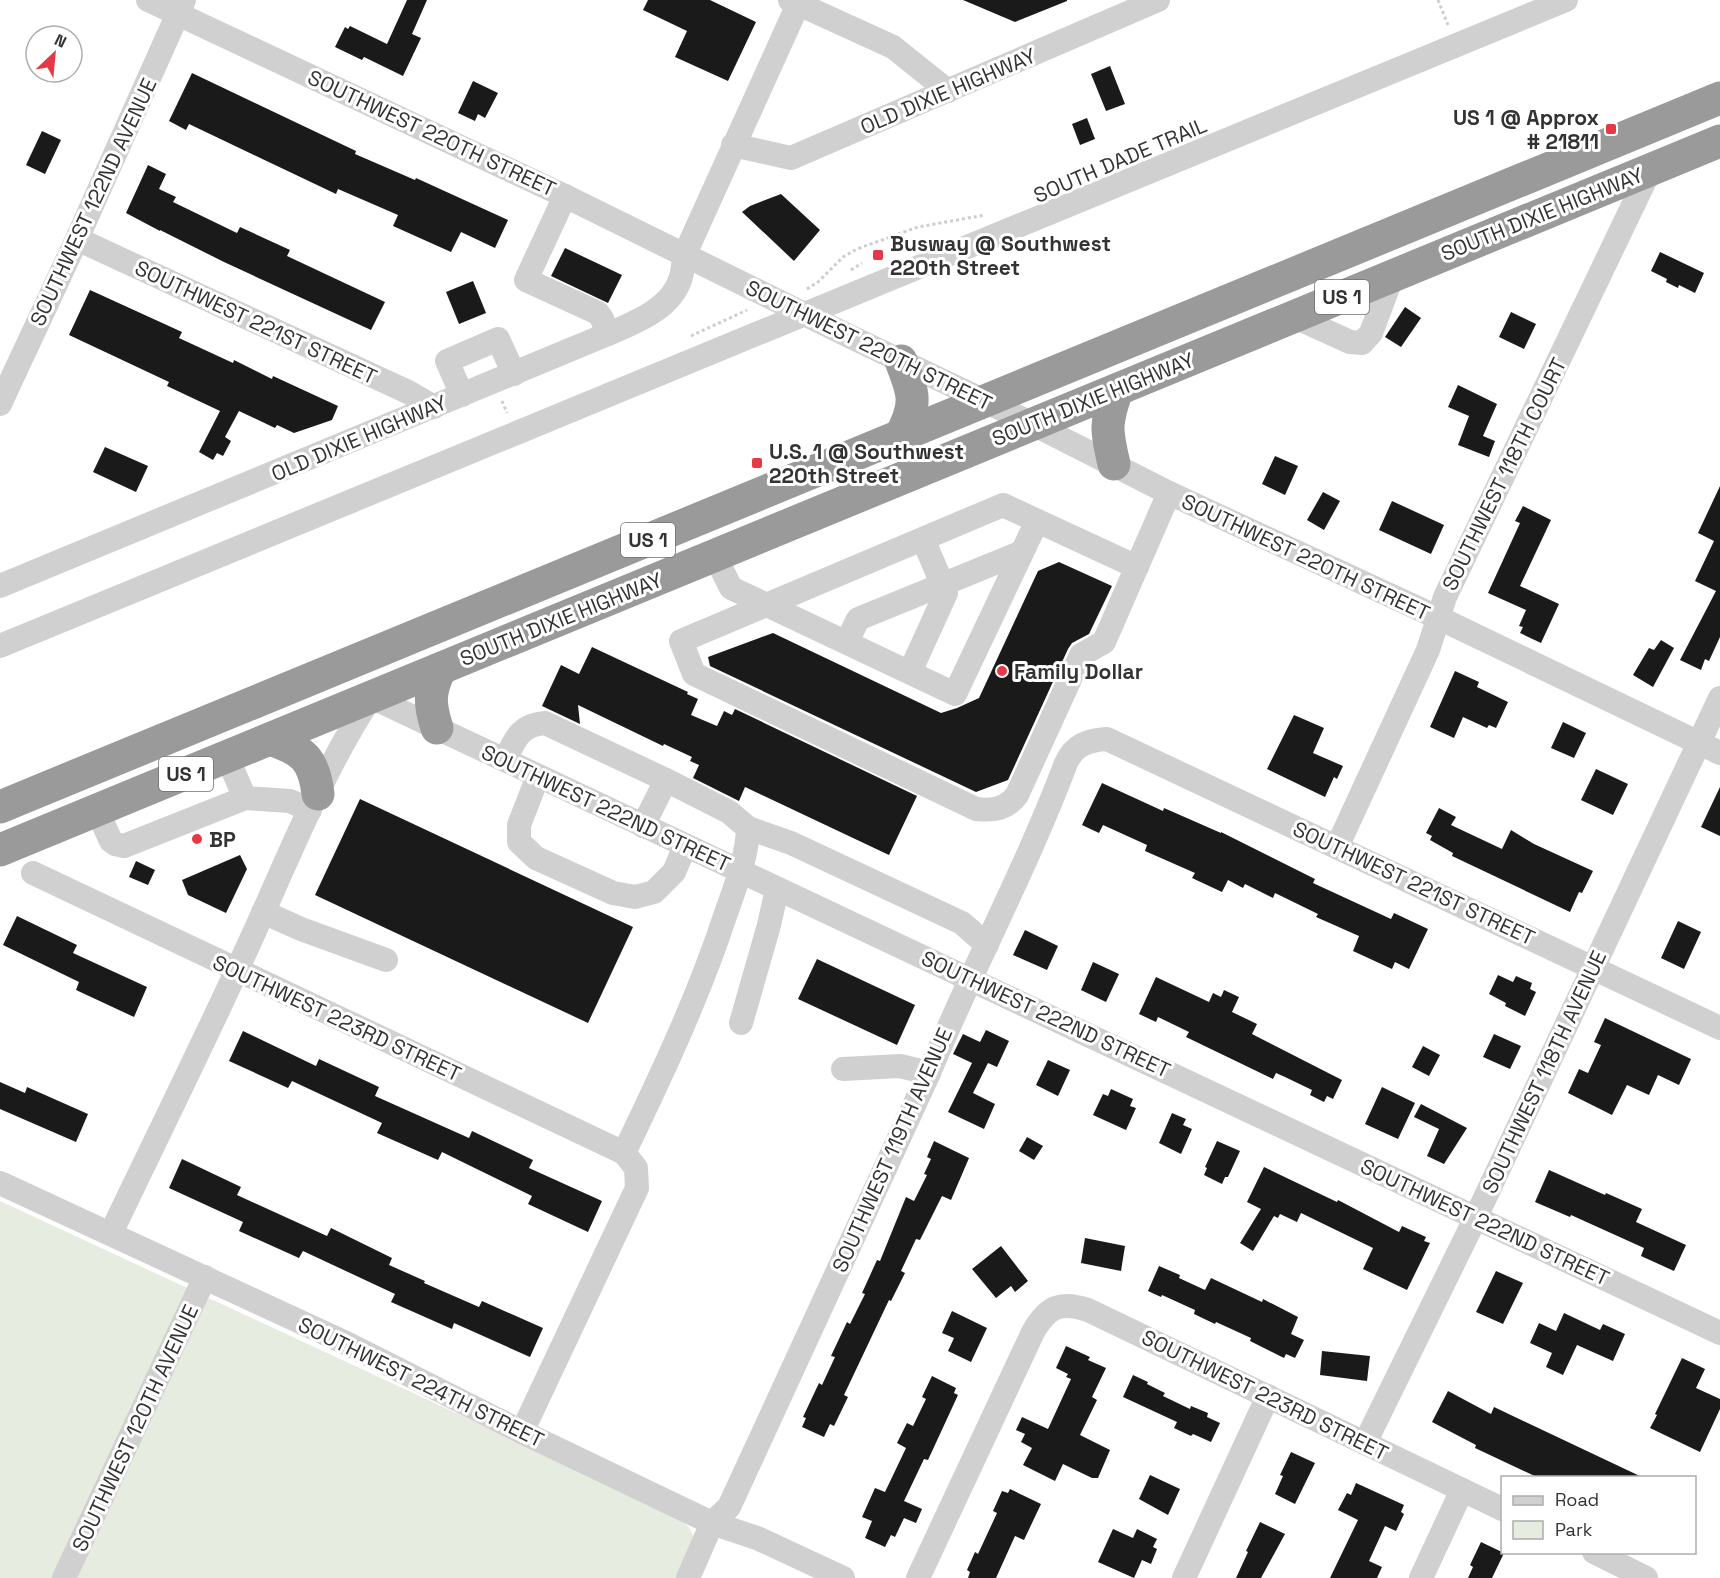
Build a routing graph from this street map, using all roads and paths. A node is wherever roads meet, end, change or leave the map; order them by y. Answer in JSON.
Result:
{"nodes":[{"id":1,"x":148,"y":0,"type":"edge"},
{"id":2,"x":1158,"y":0,"type":"edge"},
{"id":3,"x":1438,"y":0,"type":"edge"},
{"id":4,"x":1566,"y":0,"type":"edge"},
{"id":5,"x":796,"y":1,"type":"edge"},
{"id":6,"x":181,"y":7,"type":"edge"},
{"id":7,"x":1458,"y":21,"type":"dead end"},
{"id":8,"x":1448,"y":25,"type":"junction"},
{"id":9,"x":1440,"y":28,"type":"dead end"},
{"id":10,"x":948,"y":91,"type":"junction"},
{"id":11,"x":1720,"y":98,"type":"edge"},
{"id":12,"x":1720,"y":117,"type":"edge"},
{"id":13,"x":1720,"y":141,"type":"edge"},
{"id":14,"x":733,"y":145,"type":"junction"},
{"id":15,"x":1604,"y":146,"type":"junction"},
{"id":16,"x":1650,"y":170,"type":"junction"},
{"id":17,"x":565,"y":196,"type":"junction"},
{"id":18,"x":991,"y":213,"type":"dead end"},
{"id":19,"x":77,"y":239,"type":"junction"},
{"id":20,"x":685,"y":254,"type":"junction"},
{"id":21,"x":1292,"y":274,"type":"junction"},
{"id":22,"x":1392,"y":277,"type":"junction"},
{"id":23,"x":804,"y":302,"type":"junction"},
{"id":24,"x":1295,"y":316,"type":"junction"},
{"id":25,"x":608,"y":334,"type":"junction"},
{"id":26,"x":901,"y":361,"type":"junction"},
{"id":27,"x":514,"y":374,"type":"junction"},
{"id":28,"x":1117,"y":390,"type":"junction"},
{"id":29,"x":462,"y":395,"type":"junction"},
{"id":30,"x":500,"y":397,"type":"dead end"},
{"id":31,"x":986,"y":401,"type":"junction"},
{"id":32,"x":0,"y":404,"type":"edge"},
{"id":33,"x":434,"y":407,"type":"junction"},
{"id":34,"x":507,"y":413,"type":"dead end"},
{"id":35,"x":1033,"y":424,"type":"junction"},
{"id":36,"x":900,"y":437,"type":"junction"},
{"id":37,"x":1114,"y":464,"type":"junction"},
{"id":38,"x":1169,"y":493,"type":"junction"},
{"id":39,"x":1036,"y":521,"type":"junction"},
{"id":40,"x":923,"y":539,"type":"junction"},
{"id":41,"x":1022,"y":552,"type":"junction"},
{"id":42,"x":618,"y":553,"type":"junction"},
{"id":43,"x":715,"y":556,"type":"junction"},
{"id":44,"x":1137,"y":567,"type":"junction"},
{"id":45,"x":942,"y":585,"type":"junction"},
{"id":46,"x":0,"y":586,"type":"edge"},
{"id":47,"x":767,"y":605,"type":"junction"},
{"id":48,"x":1439,"y":618,"type":"junction"},
{"id":49,"x":847,"y":642,"type":"junction"},
{"id":50,"x":0,"y":646,"type":"edge"},
{"id":51,"x":440,"y":669,"type":"junction"},
{"id":52,"x":910,"y":672,"type":"junction"},
{"id":53,"x":310,"y":679,"type":"junction"},
{"id":54,"x":371,"y":697,"type":"junction"},
{"id":55,"x":1720,"y":698,"type":"edge"},
{"id":56,"x":437,"y":728,"type":"junction"},
{"id":57,"x":270,"y":739,"type":"junction"},
{"id":58,"x":1107,"y":739,"type":"joint"},
{"id":59,"x":1710,"y":748,"type":"edge"},
{"id":60,"x":227,"y":757,"type":"junction"},
{"id":61,"x":505,"y":760,"type":"junction"},
{"id":62,"x":537,"y":776,"type":"junction"},
{"id":63,"x":666,"y":780,"type":"junction"},
{"id":64,"x":245,"y":798,"type":"junction"},
{"id":65,"x":314,"y":802,"type":"junction"},
{"id":66,"x":0,"y":807,"type":"edge"},
{"id":67,"x":97,"y":810,"type":"junction"},
{"id":68,"x":644,"y":826,"type":"junction"},
{"id":69,"x":748,"y":828,"type":"junction"},
{"id":70,"x":685,"y":846,"type":"junction"},
{"id":71,"x":1337,"y":847,"type":"junction"},
{"id":72,"x":0,"y":850,"type":"edge"},
{"id":73,"x":741,"y":872,"type":"junction"},
{"id":74,"x":33,"y":873,"type":"dead end"},
{"id":75,"x":777,"y":889,"type":"junction"},
{"id":76,"x":263,"y":912,"type":"junction"},
{"id":77,"x":987,"y":945,"type":"junction"},
{"id":78,"x":386,"y":960,"type":"dead end"},
{"id":79,"x":1593,"y":967,"type":"junction"},
{"id":80,"x":237,"y":971,"type":"junction"},
{"id":81,"x":970,"y":978,"type":"junction"},
{"id":82,"x":741,"y":1023,"type":"dead end"},
{"id":83,"x":1720,"y":1028,"type":"edge"},
{"id":84,"x":843,"y":1069,"type":"dead end"},
{"id":85,"x":929,"y":1073,"type":"junction"},
{"id":86,"x":630,"y":1161,"type":"junction"},
{"id":87,"x":0,"y":1183,"type":"edge"},
{"id":88,"x":1476,"y":1217,"type":"junction"},
{"id":89,"x":111,"y":1233,"type":"junction"},
{"id":90,"x":205,"y":1277,"type":"junction"},
{"id":91,"x":1720,"y":1333,"type":"edge"},
{"id":92,"x":1268,"y":1396,"type":"junction"},
{"id":93,"x":522,"y":1432,"type":"junction"},
{"id":94,"x":1365,"y":1443,"type":"junction"},
{"id":95,"x":1462,"y":1490,"type":"junction"},
{"id":96,"x":1501,"y":1508,"type":"edge"},
{"id":97,"x":712,"y":1523,"type":"junction"},
{"id":98,"x":1598,"y":1554,"type":"edge"},
{"id":99,"x":64,"y":1578,"type":"edge"},
{"id":100,"x":688,"y":1578,"type":"edge"},
{"id":101,"x":843,"y":1578,"type":"edge"},
{"id":102,"x":918,"y":1578,"type":"edge"},
{"id":103,"x":1185,"y":1578,"type":"edge"},
{"id":104,"x":1421,"y":1578,"type":"edge"},
{"id":105,"x":1646,"y":1578,"type":"edge"}],
"edges":[{"from":1,"to":6,"type":"street","name":"SOUTHWEST 220TH STREET"},
{"from":2,"to":10,"type":"street","name":"OLD DIXIE HIGHWAY"},
{"from":3,"to":8,"type":"path"},
{"from":4,"to":23,"type":"street"},
{"from":5,"to":10,"type":"street"},
{"from":5,"to":14,"type":"street"},
{"from":6,"to":17,"type":"street","name":"SOUTHWEST 220TH STREET"},
{"from":6,"to":19,"type":"street","name":"SOUTHWEST 122ND AVENUE"},
{"from":7,"to":8,"type":"path"},
{"from":8,"to":9,"type":"path"},
{"from":10,"to":14,"type":"street","name":"OLD DIXIE HIGHWAY"},
{"from":11,"to":15,"type":"highway","name":"SOUTH DIXIE HIGHWAY","number":"US 1"},
{"from":12,"to":16,"type":"highway"},
{"from":13,"to":16,"type":"highway","name":"SOUTH DIXIE HIGHWAY","number":"US 1"},
{"from":14,"to":20,"type":"street"},
{"from":15,"to":16,"type":"highway"},
{"from":15,"to":21,"type":"highway","name":"SOUTH DIXIE HIGHWAY","number":"US 1"},
{"from":16,"to":22,"type":"highway","name":"SOUTH DIXIE HIGHWAY","number":"US 1"},
{"from":16,"to":48,"type":"street","name":"SOUTHWEST 118TH COURT"},
{"from":17,"to":20,"type":"street","name":"SOUTHWEST 220TH STREET"},
{"from":17,"to":25,"type":"street"},
{"from":18,"to":23,"type":"path"},
{"from":19,"to":32,"type":"street","name":"SOUTHWEST 122ND AVENUE"},
{"from":19,"to":33,"type":"street","name":"SOUTHWEST 221ST STREET"},
{"from":20,"to":23,"type":"street","name":"SOUTHWEST 220TH STREET"},
{"from":20,"to":25,"type":"street","name":"OLD DIXIE HIGHWAY"},
{"from":21,"to":31,"type":"highway","name":"SOUTH DIXIE HIGHWAY","number":"US 1"},
{"from":21,"to":35,"type":"highway"},
{"from":22,"to":24,"type":"highway","name":"SOUTH DIXIE HIGHWAY","number":"US 1"},
{"from":22,"to":24,"type":"street"},
{"from":23,"to":26,"type":"street","name":"SOUTHWEST 220TH STREET"},
{"from":23,"to":50,"type":"street"},
{"from":24,"to":28,"type":"highway","name":"SOUTH DIXIE HIGHWAY","number":"US 1"},
{"from":25,"to":27,"type":"street","name":"OLD DIXIE HIGHWAY"},
{"from":26,"to":31,"type":"street","name":"SOUTHWEST 220TH STREET"},
{"from":26,"to":36,"type":"highway"},
{"from":27,"to":29,"type":"street","name":"OLD DIXIE HIGHWAY"},
{"from":27,"to":29,"type":"street"},
{"from":28,"to":35,"type":"highway","name":"SOUTH DIXIE HIGHWAY","number":"US 1"},
{"from":28,"to":37,"type":"highway"},
{"from":29,"to":33,"type":"street","name":"OLD DIXIE HIGHWAY"},
{"from":30,"to":34,"type":"path"},
{"from":31,"to":35,"type":"street","name":"SOUTHWEST 220TH STREET"},
{"from":31,"to":36,"type":"highway","name":"SOUTH DIXIE HIGHWAY","number":"US 1"},
{"from":31,"to":43,"type":"highway"},
{"from":33,"to":46,"type":"street","name":"OLD DIXIE HIGHWAY"},
{"from":35,"to":37,"type":"street","name":"SOUTHWEST 220TH STREET"},
{"from":35,"to":43,"type":"highway","name":"SOUTH DIXIE HIGHWAY","number":"US 1"},
{"from":36,"to":42,"type":"highway","name":"SOUTH DIXIE HIGHWAY","number":"US 1"},
{"from":37,"to":38,"type":"street","name":"SOUTHWEST 220TH STREET"},
{"from":38,"to":44,"type":"street"},
{"from":38,"to":48,"type":"street","name":"SOUTHWEST 220TH STREET"},
{"from":39,"to":40,"type":"street"},
{"from":39,"to":41,"type":"street"},
{"from":39,"to":44,"type":"street"},
{"from":40,"to":45,"type":"street"},
{"from":40,"to":47,"type":"street"},
{"from":41,"to":45,"type":"street"},
{"from":41,"to":52,"type":"street"},
{"from":42,"to":53,"type":"highway","name":"SOUTH DIXIE HIGHWAY","number":"US 1"},
{"from":42,"to":54,"type":"highway"},
{"from":43,"to":47,"type":"street"},
{"from":43,"to":51,"type":"highway","name":"SOUTH DIXIE HIGHWAY","number":"US 1"},
{"from":44,"to":47,"type":"street"},
{"from":45,"to":49,"type":"street"},
{"from":45,"to":52,"type":"street"},
{"from":47,"to":49,"type":"street"},
{"from":48,"to":59,"type":"street","name":"SOUTHWEST 220TH STREET"},
{"from":48,"to":71,"type":"street","name":"SOUTHWEST 118TH COURT"},
{"from":49,"to":52,"type":"street"},
{"from":51,"to":54,"type":"highway","name":"SOUTH DIXIE HIGHWAY","number":"US 1"},
{"from":51,"to":56,"type":"highway"},
{"from":53,"to":54,"type":"highway"},
{"from":53,"to":66,"type":"highway","name":"SOUTH DIXIE HIGHWAY","number":"US 1"},
{"from":54,"to":56,"type":"street","name":"SOUTHWEST 222ND STREET"},
{"from":54,"to":57,"type":"highway","name":"SOUTH DIXIE HIGHWAY","number":"US 1"},
{"from":54,"to":65,"type":"street"},
{"from":55,"to":59,"type":"street","name":"SOUTHWEST 118TH AVENUE"},
{"from":56,"to":61,"type":"street","name":"SOUTHWEST 222ND STREET"},
{"from":57,"to":60,"type":"highway","name":"SOUTH DIXIE HIGHWAY","number":"US 1"},
{"from":57,"to":65,"type":"highway"},
{"from":58,"to":71,"type":"street","name":"SOUTHWEST 221ST STREET"},
{"from":58,"to":77,"type":"street","name":"SOUTHWEST 119TH AVENUE"},
{"from":59,"to":79,"type":"street","name":"SOUTHWEST 118TH AVENUE"},
{"from":60,"to":64,"type":"street"},
{"from":60,"to":67,"type":"highway","name":"SOUTH DIXIE HIGHWAY","number":"US 1"},
{"from":61,"to":62,"type":"street","name":"SOUTHWEST 222ND STREET"},
{"from":61,"to":63,"type":"street"},
{"from":62,"to":68,"type":"street","name":"SOUTHWEST 222ND STREET"},
{"from":62,"to":70,"type":"street"},
{"from":63,"to":68,"type":"street"},
{"from":63,"to":69,"type":"street"},
{"from":64,"to":65,"type":"street"},
{"from":64,"to":67,"type":"street"},
{"from":65,"to":76,"type":"street"},
{"from":67,"to":72,"type":"highway","name":"SOUTH DIXIE HIGHWAY","number":"US 1"},
{"from":68,"to":70,"type":"street","name":"SOUTHWEST 222ND STREET"},
{"from":69,"to":73,"type":"street"},
{"from":69,"to":77,"type":"street"},
{"from":70,"to":73,"type":"street","name":"SOUTHWEST 222ND STREET"},
{"from":71,"to":79,"type":"street","name":"SOUTHWEST 221ST STREET"},
{"from":73,"to":75,"type":"street","name":"SOUTHWEST 222ND STREET"},
{"from":73,"to":86,"type":"street"},
{"from":74,"to":80,"type":"street","name":"SOUTHWEST 223RD STREET"},
{"from":75,"to":81,"type":"street","name":"SOUTHWEST 222ND STREET"},
{"from":75,"to":82,"type":"street"},
{"from":76,"to":78,"type":"street"},
{"from":76,"to":80,"type":"street"},
{"from":77,"to":81,"type":"street","name":"SOUTHWEST 119TH AVENUE"},
{"from":79,"to":83,"type":"street","name":"SOUTHWEST 221ST STREET"},
{"from":79,"to":88,"type":"street","name":"SOUTHWEST 118TH AVENUE"},
{"from":80,"to":86,"type":"street","name":"SOUTHWEST 223RD STREET"},
{"from":80,"to":89,"type":"street"},
{"from":81,"to":85,"type":"street","name":"SOUTHWEST 119TH AVENUE"},
{"from":81,"to":88,"type":"street","name":"SOUTHWEST 222ND STREET"},
{"from":84,"to":85,"type":"street"},
{"from":85,"to":97,"type":"street","name":"SOUTHWEST 119TH AVENUE"},
{"from":86,"to":93,"type":"street"},
{"from":87,"to":89,"type":"street","name":"SOUTHWEST 224TH STREET"},
{"from":88,"to":91,"type":"street","name":"SOUTHWEST 222ND STREET"},
{"from":88,"to":94,"type":"street","name":"SOUTHWEST 118TH AVENUE"},
{"from":89,"to":90,"type":"street","name":"SOUTHWEST 224TH STREET"},
{"from":90,"to":93,"type":"street","name":"SOUTHWEST 224TH STREET"},
{"from":90,"to":99,"type":"street","name":"SOUTHWEST 120TH AVENUE"},
{"from":92,"to":94,"type":"street","name":"SOUTHWEST 223RD STREET"},
{"from":92,"to":102,"type":"street","name":"SOUTHWEST 223RD STREET"},
{"from":92,"to":103,"type":"street"},
{"from":93,"to":97,"type":"street","name":"SOUTHWEST 224TH STREET"},
{"from":94,"to":95,"type":"street","name":"SOUTHWEST 223RD STREET"},
{"from":95,"to":96,"type":"street","name":"SOUTHWEST 223RD STREET"},
{"from":95,"to":104,"type":"street"},
{"from":97,"to":100,"type":"street","name":"SOUTHWEST 119TH AVENUE"},
{"from":97,"to":101,"type":"street","name":"SOUTHWEST 224TH STREET"},
{"from":98,"to":105,"type":"street"}]}
